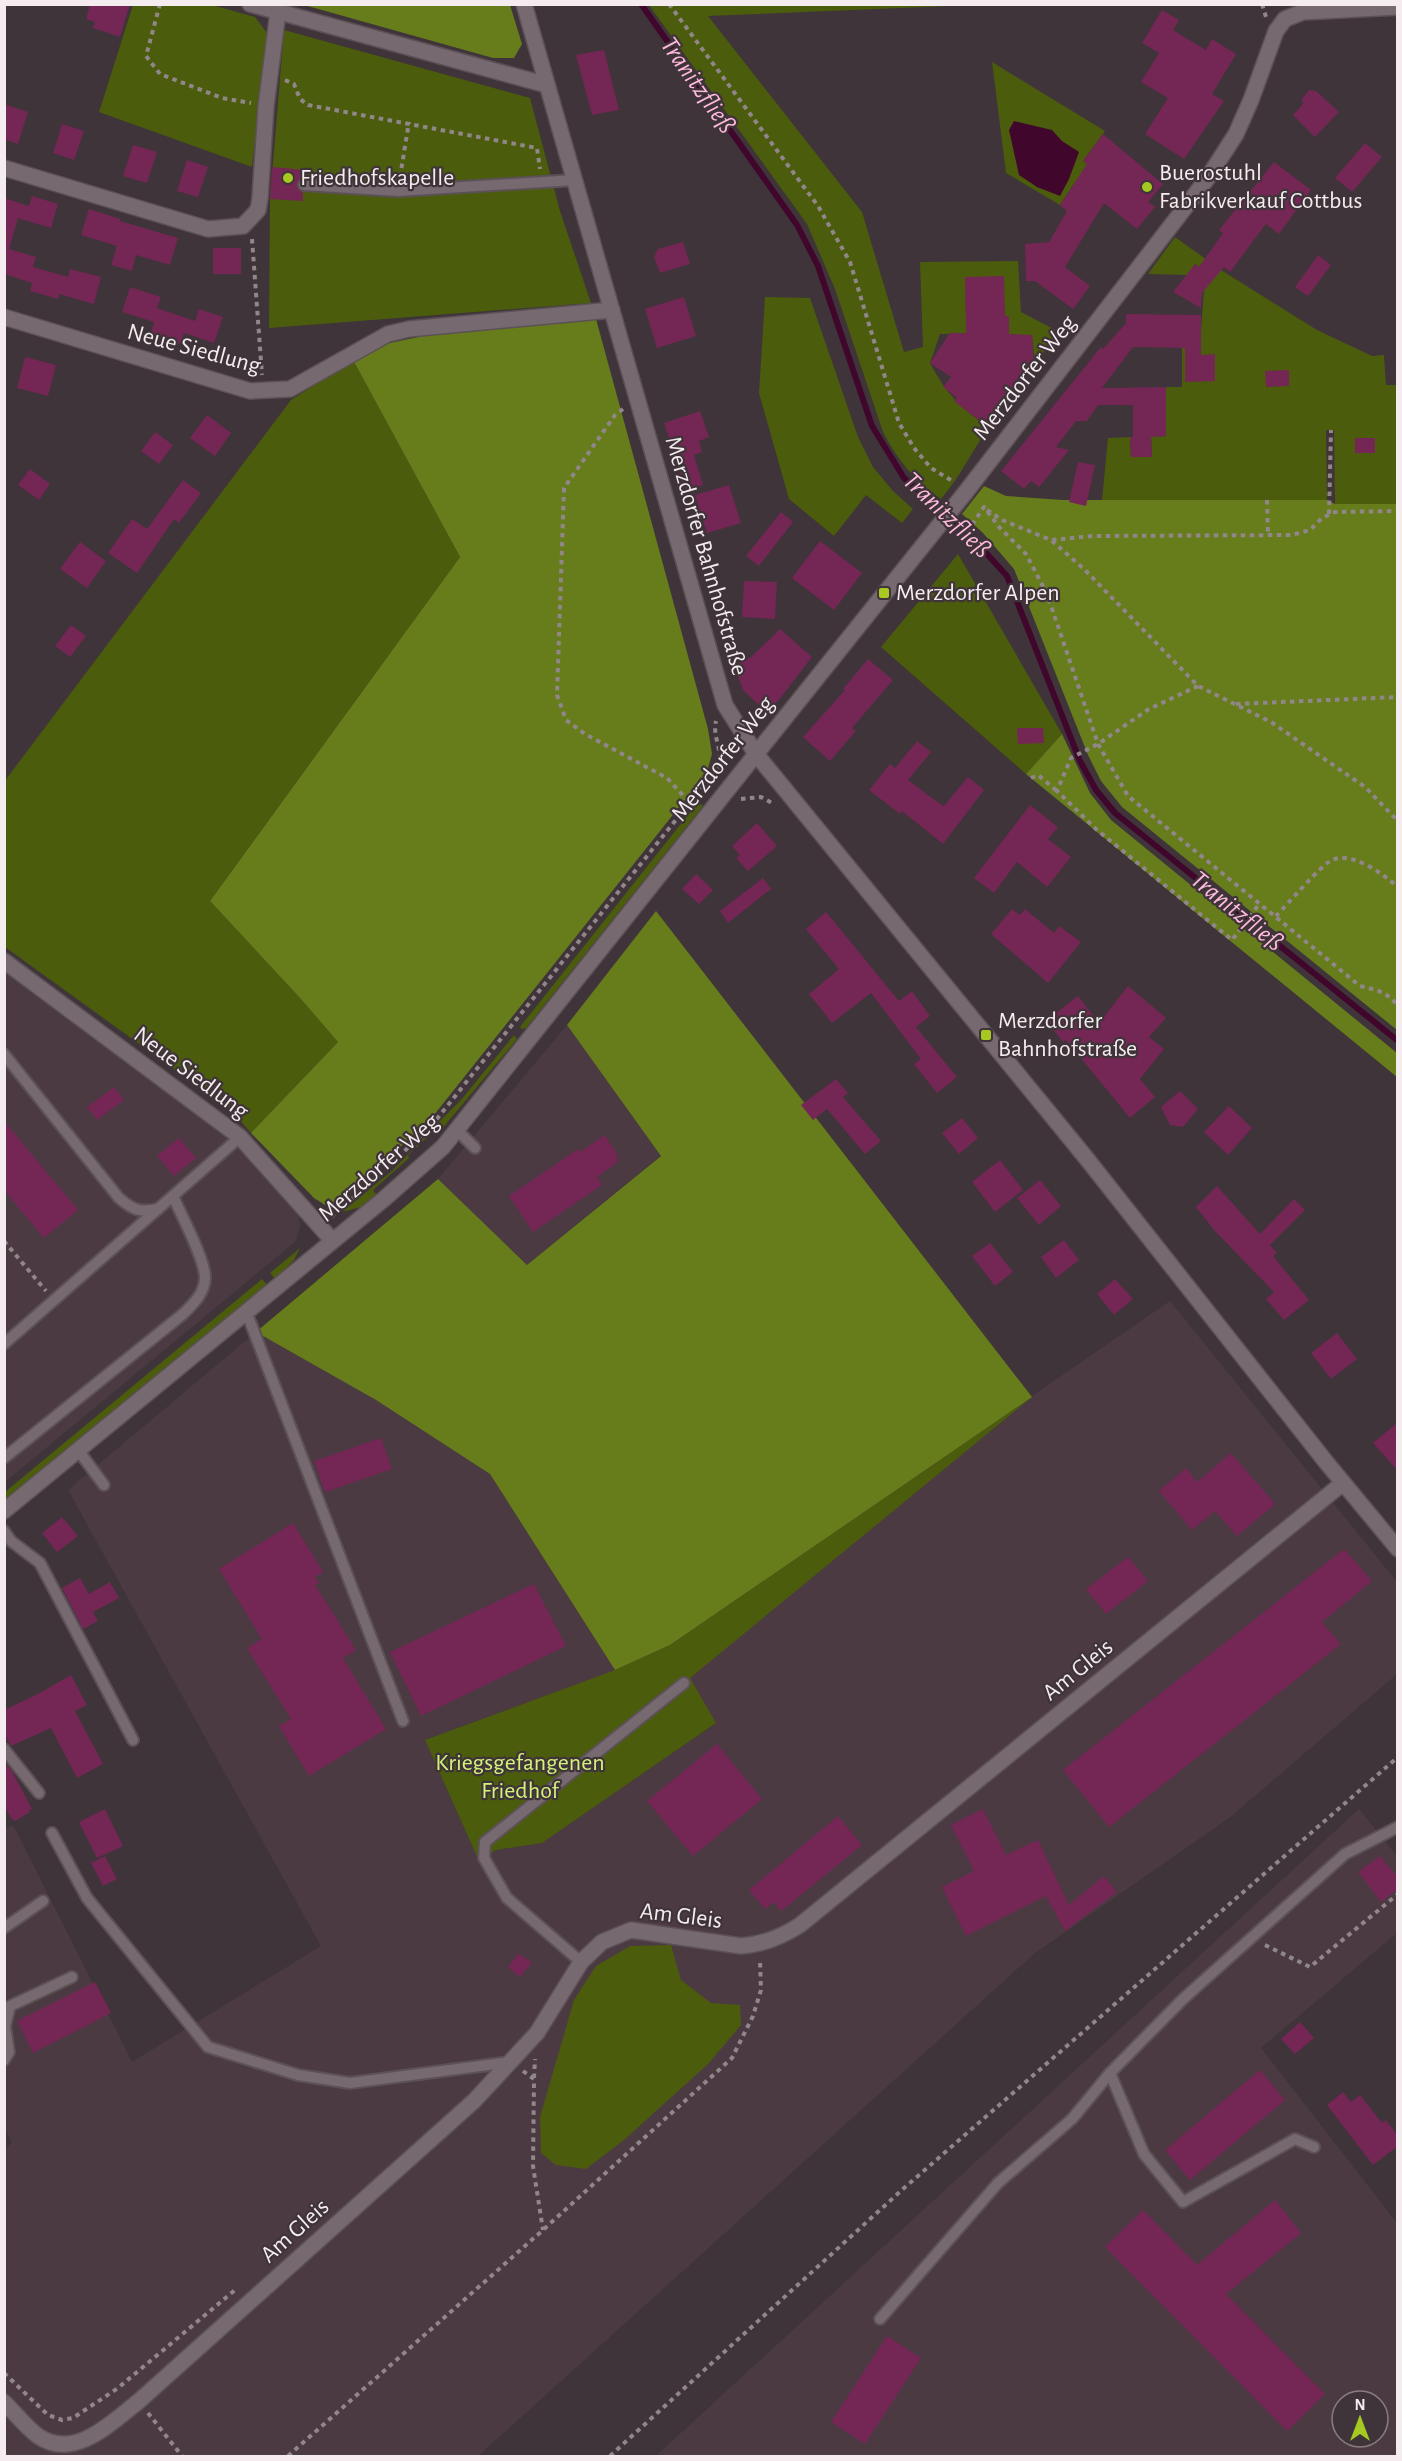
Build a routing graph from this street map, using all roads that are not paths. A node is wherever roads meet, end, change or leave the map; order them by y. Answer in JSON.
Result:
{"nodes":[{"id":1,"x":250,"y":4,"type":"edge"},
{"id":2,"x":524,"y":4,"type":"edge"},
{"id":3,"x":1398,"y":7,"type":"edge"},
{"id":4,"x":278,"y":12,"type":"junction"},
{"id":5,"x":548,"y":85,"type":"junction"},
{"id":6,"x":4,"y":168,"type":"edge"},
{"id":7,"x":575,"y":180,"type":"junction"},
{"id":8,"x":304,"y":185,"type":"dead end"},
{"id":9,"x":612,"y":310,"type":"junction"},
{"id":10,"x":4,"y":317,"type":"edge"},
{"id":11,"x":756,"y":754,"type":"junction"},
{"id":12,"x":4,"y":961,"type":"edge"},
{"id":13,"x":4,"y":1054,"type":"edge"},
{"id":14,"x":457,"y":1130,"type":"junction"},
{"id":15,"x":240,"y":1137,"type":"junction"},
{"id":16,"x":475,"y":1148,"type":"dead end"},
{"id":17,"x":173,"y":1196,"type":"junction"},
{"id":18,"x":158,"y":1209,"type":"junction"},
{"id":19,"x":332,"y":1239,"type":"junction"},
{"id":20,"x":246,"y":1311,"type":"junction"},
{"id":21,"x":4,"y":1344,"type":"edge"},
{"id":22,"x":78,"y":1450,"type":"junction"},
{"id":23,"x":4,"y":1458,"type":"edge"},
{"id":24,"x":1343,"y":1483,"type":"junction"},
{"id":25,"x":104,"y":1485,"type":"dead end"},
{"id":26,"x":4,"y":1511,"type":"edge"},
{"id":27,"x":4,"y":1531,"type":"edge"},
{"id":28,"x":1398,"y":1549,"type":"edge"},
{"id":29,"x":684,"y":1683,"type":"dead end"},
{"id":30,"x":403,"y":1721,"type":"dead end"},
{"id":31,"x":133,"y":1740,"type":"dead end"},
{"id":32,"x":4,"y":1749,"type":"edge"},
{"id":33,"x":39,"y":1793,"type":"dead end"},
{"id":34,"x":1398,"y":1827,"type":"edge"},
{"id":35,"x":52,"y":1833,"type":"dead end"},
{"id":36,"x":43,"y":1901,"type":"dead end"},
{"id":37,"x":4,"y":1928,"type":"edge"},
{"id":38,"x":580,"y":1962,"type":"junction"},
{"id":39,"x":72,"y":1977,"type":"dead end"},
{"id":40,"x":4,"y":2060,"type":"edge"},
{"id":41,"x":510,"y":2062,"type":"junction"},
{"id":42,"x":1110,"y":2073,"type":"junction"},
{"id":43,"x":1314,"y":2147,"type":"dead end"},
{"id":44,"x":880,"y":2319,"type":"dead end"},
{"id":45,"x":4,"y":2402,"type":"edge"}],
"edges":[{"from":1,"to":4,"type":"street"},
{"from":2,"to":5,"type":"street","name":"Merzdorfer Bahnhofstraße"},
{"from":3,"to":11,"type":"street","name":"Merzdorfer Weg"},
{"from":4,"to":5,"type":"street"},
{"from":4,"to":6,"type":"street"},
{"from":5,"to":7,"type":"street","name":"Merzdorfer Bahnhofstraße"},
{"from":7,"to":8,"type":"lane"},
{"from":7,"to":9,"type":"street","name":"Merzdorfer Bahnhofstraße"},
{"from":9,"to":10,"type":"street","name":"Neue Siedlung"},
{"from":9,"to":11,"type":"street","name":"Merzdorfer Bahnhofstraße"},
{"from":11,"to":14,"type":"street","name":"Merzdorfer Weg"},
{"from":11,"to":24,"type":"street","name":"Merzdorfer Bahnhofstraße"},
{"from":12,"to":15,"type":"street","name":"Neue Siedlung"},
{"from":13,"to":18,"type":"lane"},
{"from":14,"to":16,"type":"lane"},
{"from":14,"to":19,"type":"street","name":"Merzdorfer Weg"},
{"from":15,"to":17,"type":"lane"},
{"from":15,"to":19,"type":"street","name":"Neue Siedlung"},
{"from":17,"to":18,"type":"lane"},
{"from":17,"to":23,"type":"lane"},
{"from":18,"to":21,"type":"lane"},
{"from":19,"to":20,"type":"street","name":"Merzdorfer Weg"},
{"from":20,"to":22,"type":"street","name":"Merzdorfer Weg"},
{"from":20,"to":30,"type":"lane"},
{"from":22,"to":25,"type":"lane"},
{"from":22,"to":26,"type":"street","name":"Merzdorfer Weg"},
{"from":24,"to":28,"type":"street","name":"Merzdorfer Bahnhofstraße"},
{"from":24,"to":38,"type":"street","name":"Am Gleis"},
{"from":27,"to":31,"type":"lane"},
{"from":29,"to":38,"type":"lane"},
{"from":32,"to":33,"type":"lane"},
{"from":34,"to":42,"type":"lane"},
{"from":35,"to":41,"type":"lane"},
{"from":36,"to":37,"type":"lane"},
{"from":38,"to":41,"type":"street","name":"Am Gleis"},
{"from":39,"to":40,"type":"lane"},
{"from":41,"to":45,"type":"street","name":"Am Gleis"},
{"from":42,"to":43,"type":"lane"},
{"from":42,"to":44,"type":"lane"}]}
